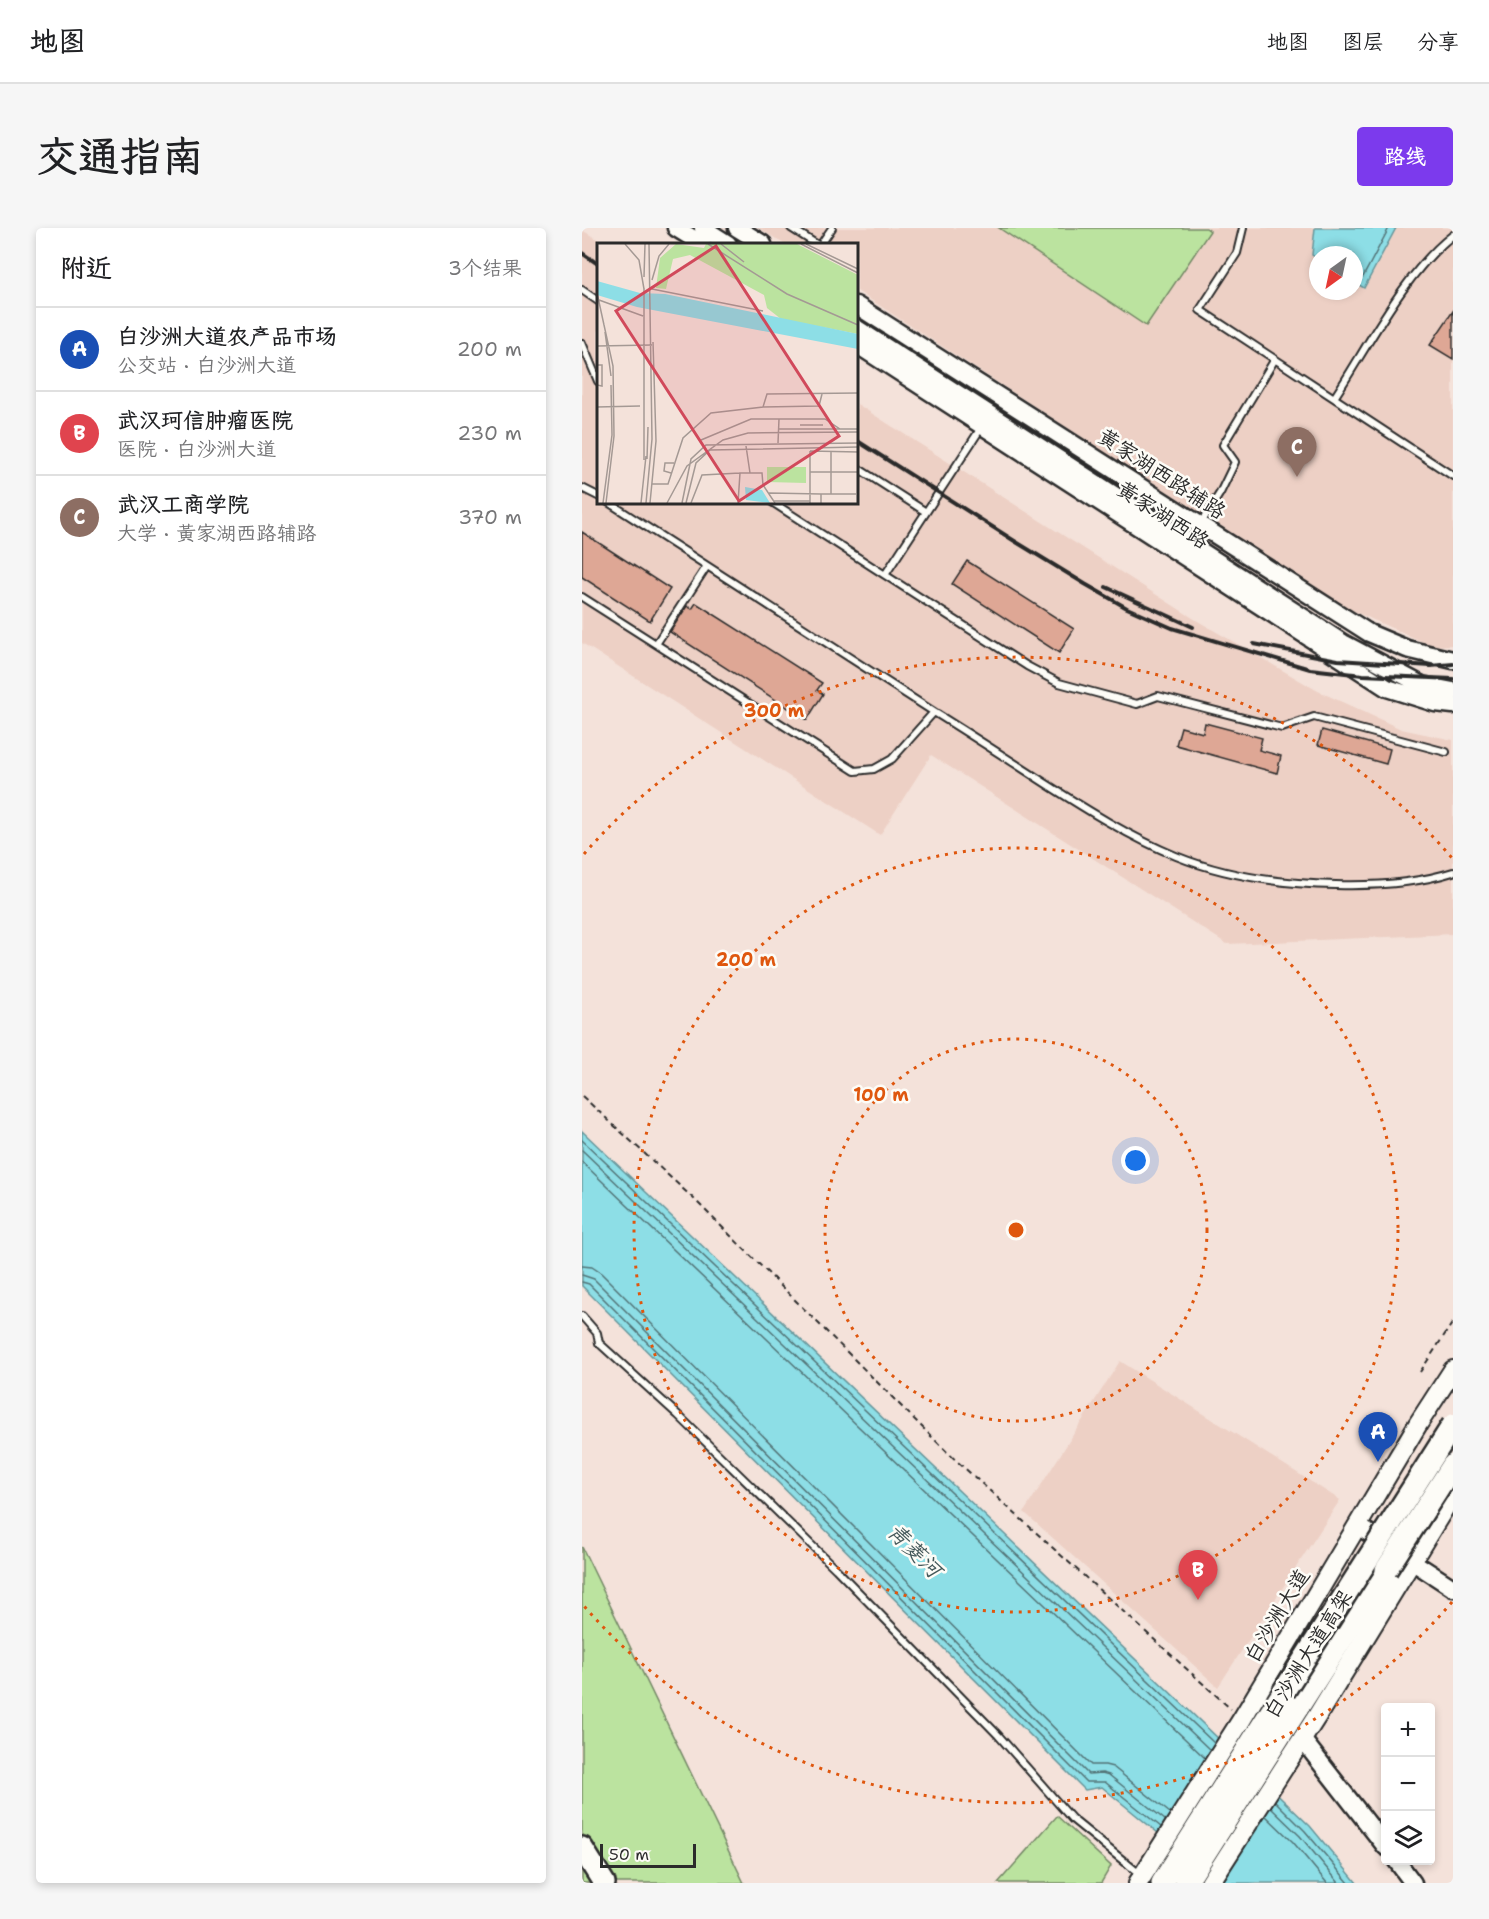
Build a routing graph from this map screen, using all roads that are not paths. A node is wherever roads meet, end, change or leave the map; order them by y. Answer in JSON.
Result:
{"nodes":[{"id":1,"x":676,"y":228,"type":"edge"},
{"id":2,"x":703,"y":228,"type":"edge"},
{"id":3,"x":737,"y":228,"type":"edge"},
{"id":4,"x":791,"y":228,"type":"edge"},
{"id":5,"x":832,"y":228,"type":"edge"},
{"id":6,"x":1243,"y":228,"type":"edge"},
{"id":7,"x":1453,"y":234,"type":"edge"},
{"id":8,"x":700,"y":243,"type":"edge"},
{"id":9,"x":726,"y":243,"type":"edge"},
{"id":10,"x":761,"y":243,"type":"edge"},
{"id":11,"x":814,"y":243,"type":"edge"},
{"id":12,"x":822,"y":243,"type":"edge"},
{"id":13,"x":582,"y":290,"type":"edge"},
{"id":14,"x":597,"y":300,"type":"edge"},
{"id":15,"x":858,"y":306,"type":"edge"},
{"id":16,"x":858,"y":329,"type":"edge"},
{"id":17,"x":582,"y":343,"type":"edge"},
{"id":18,"x":858,"y":345,"type":"edge"},
{"id":19,"x":1275,"y":359,"type":"junction"},
{"id":20,"x":597,"y":379,"type":"edge"},
{"id":21,"x":1334,"y":398,"type":"junction"},
{"id":22,"x":983,"y":425,"type":"junction"},
{"id":23,"x":858,"y":468,"type":"edge"},
{"id":24,"x":1453,"y":477,"type":"edge"},
{"id":25,"x":582,"y":488,"type":"edge"},
{"id":26,"x":597,"y":496,"type":"edge"},
{"id":27,"x":611,"y":504,"type":"edge"},
{"id":28,"x":775,"y":504,"type":"edge"},
{"id":29,"x":926,"y":512,"type":"junction"},
{"id":30,"x":1200,"y":525,"type":"junction"},
{"id":31,"x":1188,"y":543,"type":"junction"},
{"id":32,"x":707,"y":566,"type":"junction"},
{"id":33,"x":885,"y":575,"type":"junction"},
{"id":34,"x":582,"y":597,"type":"edge"},
{"id":35,"x":656,"y":644,"type":"junction"},
{"id":36,"x":1453,"y":660,"type":"edge"},
{"id":37,"x":1453,"y":690,"type":"edge"},
{"id":38,"x":1453,"y":705,"type":"edge"},
{"id":39,"x":934,"y":712,"type":"junction"},
{"id":40,"x":1446,"y":752,"type":"dead end"},
{"id":41,"x":1453,"y":872,"type":"edge"},
{"id":42,"x":582,"y":1316,"type":"edge"},
{"id":43,"x":1453,"y":1370,"type":"edge"},
{"id":44,"x":1453,"y":1425,"type":"edge"},
{"id":45,"x":1453,"y":1464,"type":"edge"},
{"id":46,"x":1453,"y":1494,"type":"edge"},
{"id":47,"x":1358,"y":1526,"type":"junction"},
{"id":48,"x":1411,"y":1561,"type":"junction"},
{"id":49,"x":1453,"y":1588,"type":"edge"},
{"id":50,"x":1302,"y":1739,"type":"junction"},
{"id":51,"x":1381,"y":1841,"type":"edge"},
{"id":52,"x":582,"y":1848,"type":"edge"},
{"id":53,"x":1400,"y":1865,"type":"edge"},
{"id":54,"x":1140,"y":1879,"type":"edge"},
{"id":55,"x":598,"y":1883,"type":"edge"},
{"id":56,"x":604,"y":1883,"type":"edge"},
{"id":57,"x":1162,"y":1883,"type":"edge"},
{"id":58,"x":1186,"y":1883,"type":"edge"},
{"id":59,"x":1210,"y":1883,"type":"edge"},
{"id":60,"x":1413,"y":1883,"type":"edge"}],
"edges":[{"from":1,"to":8,"type":"main road"},
{"from":2,"to":9,"type":"main road"},
{"from":3,"to":10,"type":"main road"},
{"from":4,"to":11,"type":"lane"},
{"from":5,"to":12,"type":"lane"},
{"from":6,"to":19,"type":"lane"},
{"from":7,"to":21,"type":"lane"},
{"from":13,"to":14,"type":"lane"},
{"from":15,"to":30,"type":"main road","name":"黄家湖西路辅路"},
{"from":16,"to":31,"type":"main road","name":"黄家湖西路"},
{"from":17,"to":20,"type":"lane"},
{"from":18,"to":22,"type":"main road","name":"黄家湖西路"},
{"from":19,"to":21,"type":"lane"},
{"from":19,"to":30,"type":"lane"},
{"from":21,"to":24,"type":"lane"},
{"from":22,"to":29,"type":"lane"},
{"from":22,"to":38,"type":"main road","name":"黄家湖西路"},
{"from":23,"to":29,"type":"lane"},
{"from":25,"to":26,"type":"lane"},
{"from":27,"to":32,"type":"lane"},
{"from":28,"to":33,"type":"lane"},
{"from":29,"to":33,"type":"lane"},
{"from":30,"to":31,"type":"lane"},
{"from":30,"to":36,"type":"main road","name":"黄家湖西路辅路"},
{"from":31,"to":37,"type":"main road","name":"黄家湖西路"},
{"from":32,"to":35,"type":"lane"},
{"from":32,"to":39,"type":"lane"},
{"from":33,"to":40,"type":"lane"},
{"from":34,"to":35,"type":"lane"},
{"from":35,"to":39,"type":"lane"},
{"from":39,"to":41,"type":"lane"},
{"from":42,"to":54,"type":"lane"},
{"from":43,"to":47,"type":"main road","name":"白沙洲大道"},
{"from":44,"to":57,"type":"highway","name":"白沙洲大道高架","bridge":true},
{"from":45,"to":58,"type":"highway","name":"白沙洲大道高架","bridge":true},
{"from":46,"to":48,"type":"main road"},
{"from":47,"to":48,"type":"main road"},
{"from":47,"to":54,"type":"main road","name":"白沙洲大道"},
{"from":48,"to":49,"type":"main road"},
{"from":48,"to":50,"type":"main road"},
{"from":50,"to":51,"type":"main road"},
{"from":50,"to":59,"type":"main road"},
{"from":52,"to":55,"type":"highway"},
{"from":52,"to":56,"type":"highway"},
{"from":53,"to":60,"type":"main road"}]}
